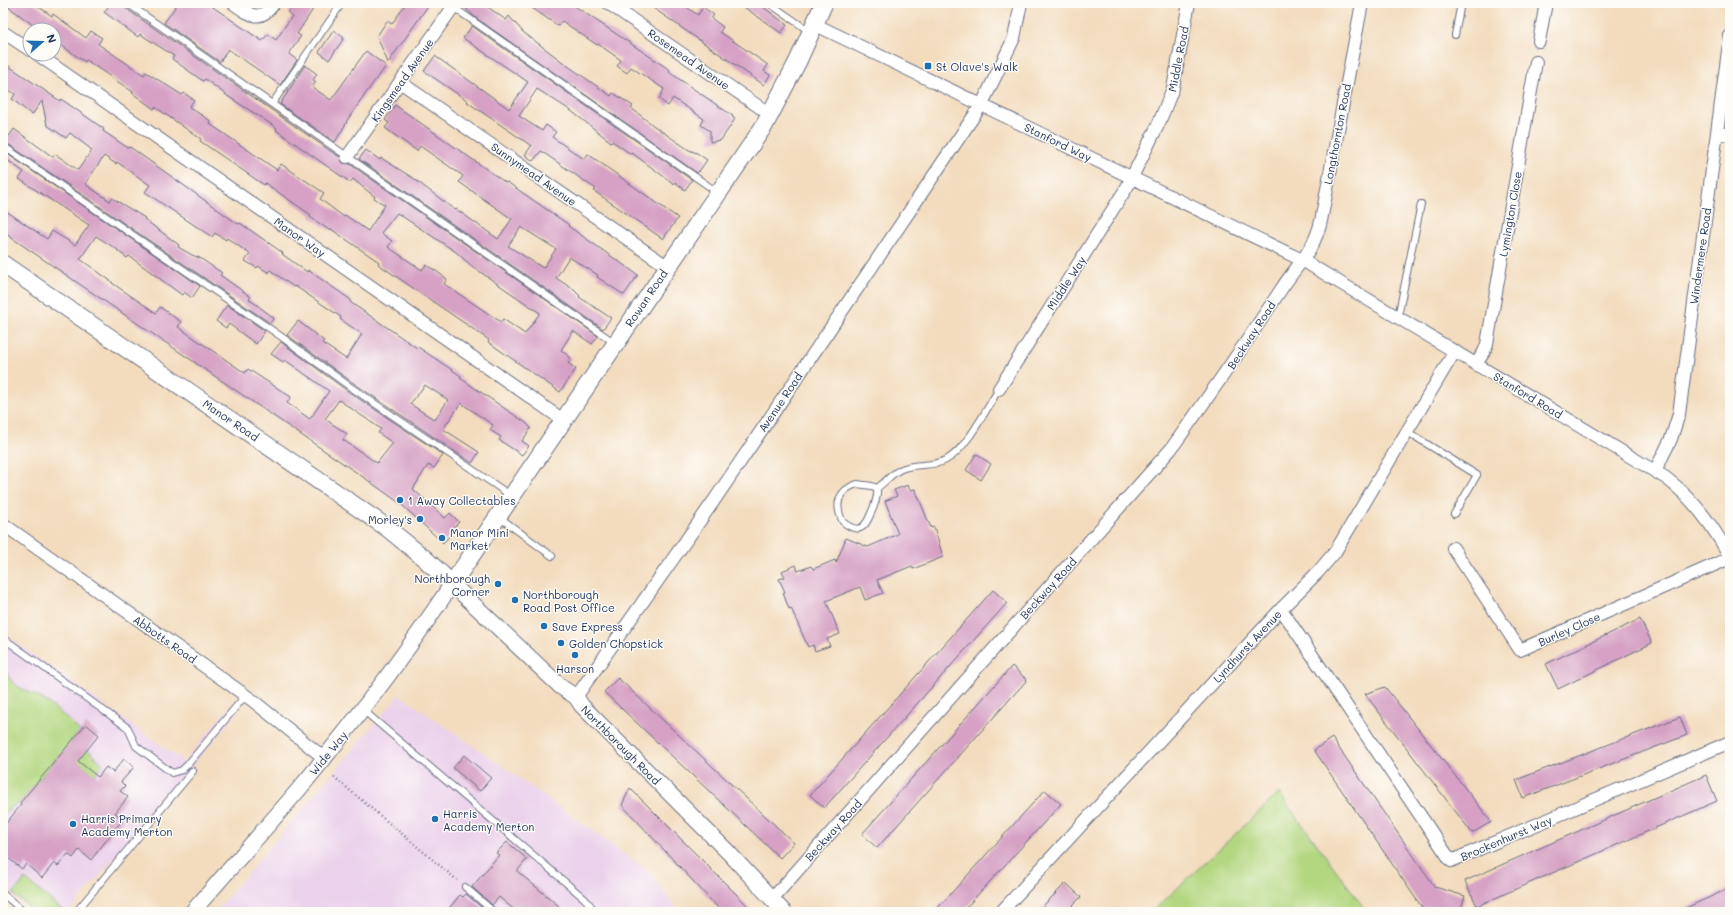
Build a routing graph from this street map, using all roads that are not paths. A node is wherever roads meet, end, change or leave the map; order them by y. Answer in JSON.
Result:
{"nodes":[{"id":1,"x":127,"y":3,"type":"edge"},
{"id":2,"x":233,"y":3,"type":"edge"},
{"id":3,"x":342,"y":3,"type":"edge"},
{"id":4,"x":608,"y":3,"type":"edge"},
{"id":5,"x":769,"y":3,"type":"edge"},
{"id":6,"x":824,"y":3,"type":"edge"},
{"id":7,"x":1021,"y":3,"type":"edge"},
{"id":8,"x":1189,"y":3,"type":"edge"},
{"id":9,"x":1362,"y":3,"type":"edge"},
{"id":10,"x":1461,"y":3,"type":"edge"},
{"id":11,"x":1546,"y":3,"type":"edge"},
{"id":12,"x":454,"y":5,"type":"edge"},
{"id":13,"x":273,"y":6,"type":"edge"},
{"id":14,"x":813,"y":28,"type":"junction"},
{"id":15,"x":3,"y":32,"type":"edge"},
{"id":16,"x":1455,"y":35,"type":"dead end"},
{"id":17,"x":1730,"y":36,"type":"edge"},
{"id":18,"x":1539,"y":41,"type":"dead end"},
{"id":19,"x":22,"y":45,"type":"edge"},
{"id":20,"x":48,"y":62,"type":"edge"},
{"id":21,"x":1536,"y":62,"type":"dead end"},
{"id":22,"x":400,"y":82,"type":"junction"},
{"id":23,"x":272,"y":104,"type":"junction"},
{"id":24,"x":982,"y":104,"type":"junction"},
{"id":25,"x":771,"y":115,"type":"junction"},
{"id":26,"x":1717,"y":133,"type":"junction"},
{"id":27,"x":1730,"y":135,"type":"edge"},
{"id":28,"x":3,"y":146,"type":"edge"},
{"id":29,"x":347,"y":157,"type":"junction"},
{"id":30,"x":1131,"y":177,"type":"junction"},
{"id":31,"x":718,"y":193,"type":"junction"},
{"id":32,"x":1421,"y":204,"type":"dead end"},
{"id":33,"x":1302,"y":260,"type":"junction"},
{"id":34,"x":3,"y":264,"type":"edge"},
{"id":35,"x":668,"y":267,"type":"junction"},
{"id":36,"x":1398,"y":317,"type":"junction"},
{"id":37,"x":615,"y":343,"type":"junction"},
{"id":38,"x":1455,"y":351,"type":"junction"},
{"id":39,"x":1476,"y":364,"type":"junction"},
{"id":40,"x":999,"y":388,"type":"joint"},
{"id":41,"x":563,"y":420,"type":"junction"},
{"id":42,"x":1406,"y":431,"type":"junction"},
{"id":43,"x":1655,"y":470,"type":"junction"},
{"id":44,"x":877,"y":488,"type":"junction"},
{"id":45,"x":511,"y":496,"type":"junction"},
{"id":46,"x":1454,"y":514,"type":"dead end"},
{"id":47,"x":498,"y":516,"type":"junction"},
{"id":48,"x":3,"y":524,"type":"edge"},
{"id":49,"x":1453,"y":548,"type":"dead end"},
{"id":50,"x":552,"y":556,"type":"dead end"},
{"id":51,"x":1730,"y":557,"type":"edge"},
{"id":52,"x":452,"y":584,"type":"junction"},
{"id":53,"x":1281,"y":609,"type":"junction"},
{"id":54,"x":3,"y":638,"type":"edge"},
{"id":55,"x":245,"y":696,"type":"junction"},
{"id":56,"x":576,"y":697,"type":"junction"},
{"id":57,"x":362,"y":710,"type":"junction"},
{"id":58,"x":1730,"y":742,"type":"edge"},
{"id":59,"x":324,"y":758,"type":"junction"},
{"id":60,"x":193,"y":771,"type":"dead end"},
{"id":61,"x":465,"y":887,"type":"road end"},
{"id":62,"x":3,"y":894,"type":"edge"},
{"id":63,"x":773,"y":898,"type":"junction"},
{"id":64,"x":24,"y":912,"type":"edge"},
{"id":65,"x":76,"y":912,"type":"edge"},
{"id":66,"x":192,"y":912,"type":"edge"},
{"id":67,"x":494,"y":912,"type":"edge"},
{"id":68,"x":596,"y":912,"type":"edge"},
{"id":69,"x":784,"y":912,"type":"edge"},
{"id":70,"x":1001,"y":912,"type":"edge"}],
"edges":[{"from":1,"to":23,"type":"lane"},
{"from":2,"to":13,"type":"street"},
{"from":3,"to":23,"type":"lane"},
{"from":4,"to":25,"type":"street","name":"Rosemead Avenue"},
{"from":5,"to":14,"type":"lane"},
{"from":6,"to":14,"type":"main road","name":"Rowan Road"},
{"from":7,"to":24,"type":"street","name":"Avenue Road"},
{"from":8,"to":30,"type":"street","name":"Middle Road"},
{"from":9,"to":33,"type":"street","name":"Longthornton Road"},
{"from":10,"to":16,"type":"lane"},
{"from":11,"to":18,"type":"street"},
{"from":12,"to":22,"type":"street","name":"Kingsmead Avenue"},
{"from":12,"to":31,"type":"lane"},
{"from":14,"to":24,"type":"street","name":"Stanford Way"},
{"from":14,"to":25,"type":"main road","name":"Rowan Road"},
{"from":15,"to":19,"type":"street"},
{"from":17,"to":26,"type":"street","name":"Windermere Road"},
{"from":20,"to":41,"type":"street","name":"Manor Way"},
{"from":21,"to":39,"type":"street","name":"Lymington Close"},
{"from":22,"to":29,"type":"street","name":"Kingsmead Avenue"},
{"from":22,"to":35,"type":"street","name":"Sunnymead Avenue"},
{"from":23,"to":29,"type":"lane"},
{"from":24,"to":30,"type":"street","name":"Stanford Way"},
{"from":24,"to":56,"type":"street","name":"Avenue Road"},
{"from":25,"to":31,"type":"main road","name":"Rowan Road"},
{"from":26,"to":27,"type":"street"},
{"from":26,"to":43,"type":"street","name":"Windermere Road"},
{"from":28,"to":45,"type":"lane"},
{"from":29,"to":37,"type":"lane"},
{"from":30,"to":33,"type":"street","name":"Stanford Way"},
{"from":30,"to":40,"type":"street","name":"Middle Way"},
{"from":31,"to":35,"type":"main road","name":"Rowan Road"},
{"from":32,"to":36,"type":"lane"},
{"from":33,"to":36,"type":"street","name":"Stanford Road"},
{"from":33,"to":63,"type":"street","name":"Beckway Road"},
{"from":34,"to":52,"type":"main road","name":"Manor Road"},
{"from":35,"to":37,"type":"main road","name":"Rowan Road"},
{"from":36,"to":38,"type":"street","name":"Stanford Road"},
{"from":37,"to":41,"type":"main road","name":"Rowan Road"},
{"from":38,"to":39,"type":"street","name":"Stanford Road"},
{"from":38,"to":42,"type":"street","name":"Lyndhurst Avenue"},
{"from":39,"to":43,"type":"street","name":"Stanford Road"},
{"from":40,"to":44,"type":"lane"},
{"from":41,"to":45,"type":"main road","name":"Rowan Road"},
{"from":42,"to":46,"type":"lane"},
{"from":42,"to":53,"type":"street","name":"Lyndhurst Avenue"},
{"from":43,"to":51,"type":"street","name":"Stanford Road"},
{"from":44,"to":44,"type":"lane"},
{"from":45,"to":47,"type":"main road","name":"Rowan Road"},
{"from":47,"to":50,"type":"lane"},
{"from":47,"to":52,"type":"main road","name":"Rowan Road"},
{"from":48,"to":55,"type":"street","name":"Abbotts Road"},
{"from":49,"to":51,"type":"street","name":"Burley Close"},
{"from":52,"to":56,"type":"street","name":"Northborough Road"},
{"from":52,"to":57,"type":"street","name":"Wide Way"},
{"from":53,"to":58,"type":"street","name":"Brockenhurst Way"},
{"from":53,"to":70,"type":"street","name":"Lyndhurst Avenue"},
{"from":54,"to":55,"type":"lane"},
{"from":55,"to":59,"type":"street","name":"Abbotts Road"},
{"from":56,"to":63,"type":"street","name":"Northborough Road"},
{"from":57,"to":59,"type":"street","name":"Wide Way"},
{"from":57,"to":68,"type":"lane"},
{"from":59,"to":66,"type":"street","name":"Wide Way"},
{"from":60,"to":65,"type":"lane"},
{"from":61,"to":67,"type":"lane"},
{"from":62,"to":64,"type":"lane"},
{"from":63,"to":69,"type":"street","name":"Northborough Road"}]}
